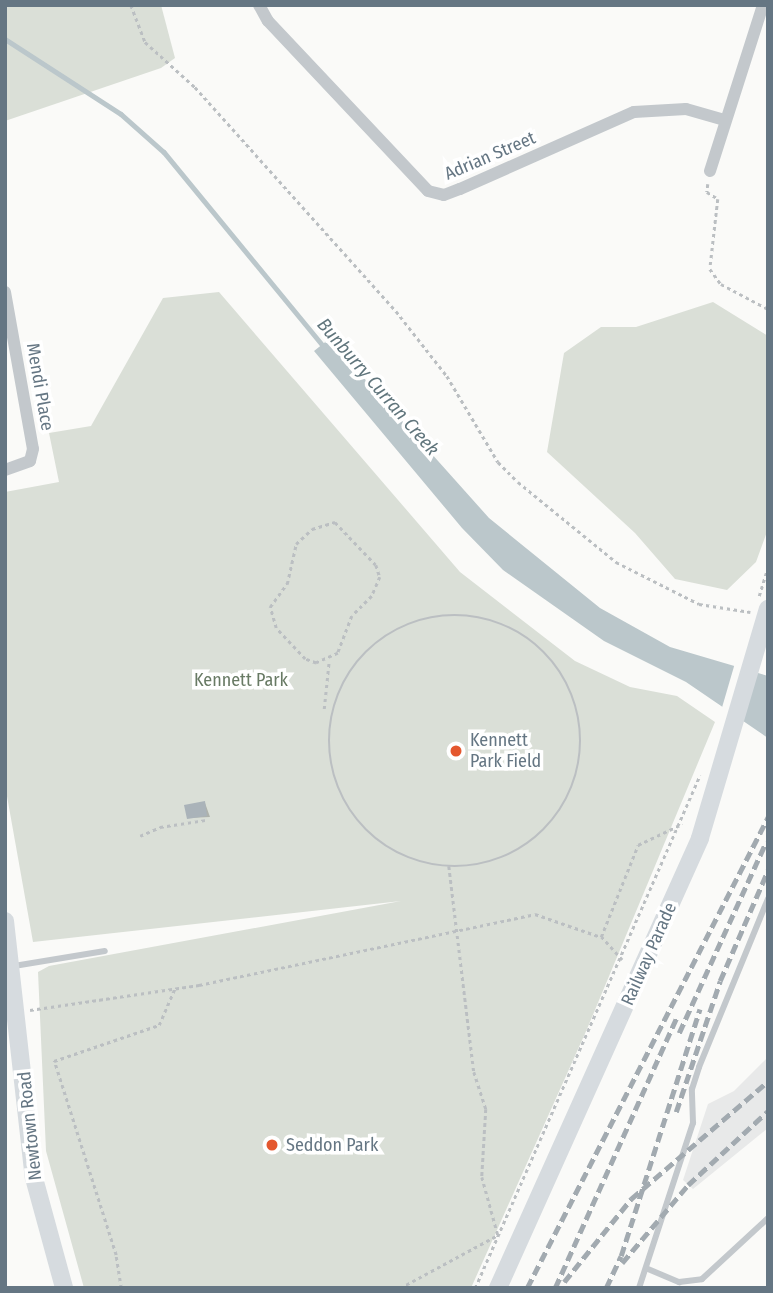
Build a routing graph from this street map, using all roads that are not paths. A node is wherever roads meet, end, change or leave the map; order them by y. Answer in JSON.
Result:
{"nodes":[{"id":1,"x":260,"y":5,"type":"edge"},
{"id":2,"x":763,"y":5,"type":"edge"},
{"id":3,"x":724,"y":120,"type":"junction"},
{"id":4,"x":710,"y":171,"type":"road end"},
{"id":5,"x":5,"y":292,"type":"edge"},
{"id":6,"x":5,"y":470,"type":"edge"},
{"id":7,"x":760,"y":611,"type":"edge"},
{"id":8,"x":768,"y":899,"type":"edge"},
{"id":9,"x":5,"y":921,"type":"edge"},
{"id":10,"x":105,"y":951,"type":"dead end"},
{"id":11,"x":9,"y":966,"type":"edge"},
{"id":12,"x":768,"y":1218,"type":"edge"},
{"id":13,"x":648,"y":1269,"type":"junction"},
{"id":14,"x":64,"y":1288,"type":"edge"},
{"id":15,"x":498,"y":1288,"type":"edge"},
{"id":16,"x":639,"y":1288,"type":"edge"}],
"edges":[{"from":1,"to":3,"type":"street","name":"Adrian Street"},
{"from":2,"to":3,"type":"street"},
{"from":3,"to":4,"type":"street"},
{"from":5,"to":6,"type":"street","name":"Mendi Place"},
{"from":7,"to":15,"type":"street","name":"Railway Parade"},
{"from":8,"to":13,"type":"lane"},
{"from":9,"to":11,"type":"street","name":"Newtown Road"},
{"from":10,"to":11,"type":"lane"},
{"from":11,"to":14,"type":"street","name":"Newtown Road"},
{"from":12,"to":13,"type":"lane"},
{"from":13,"to":16,"type":"lane"}]}
